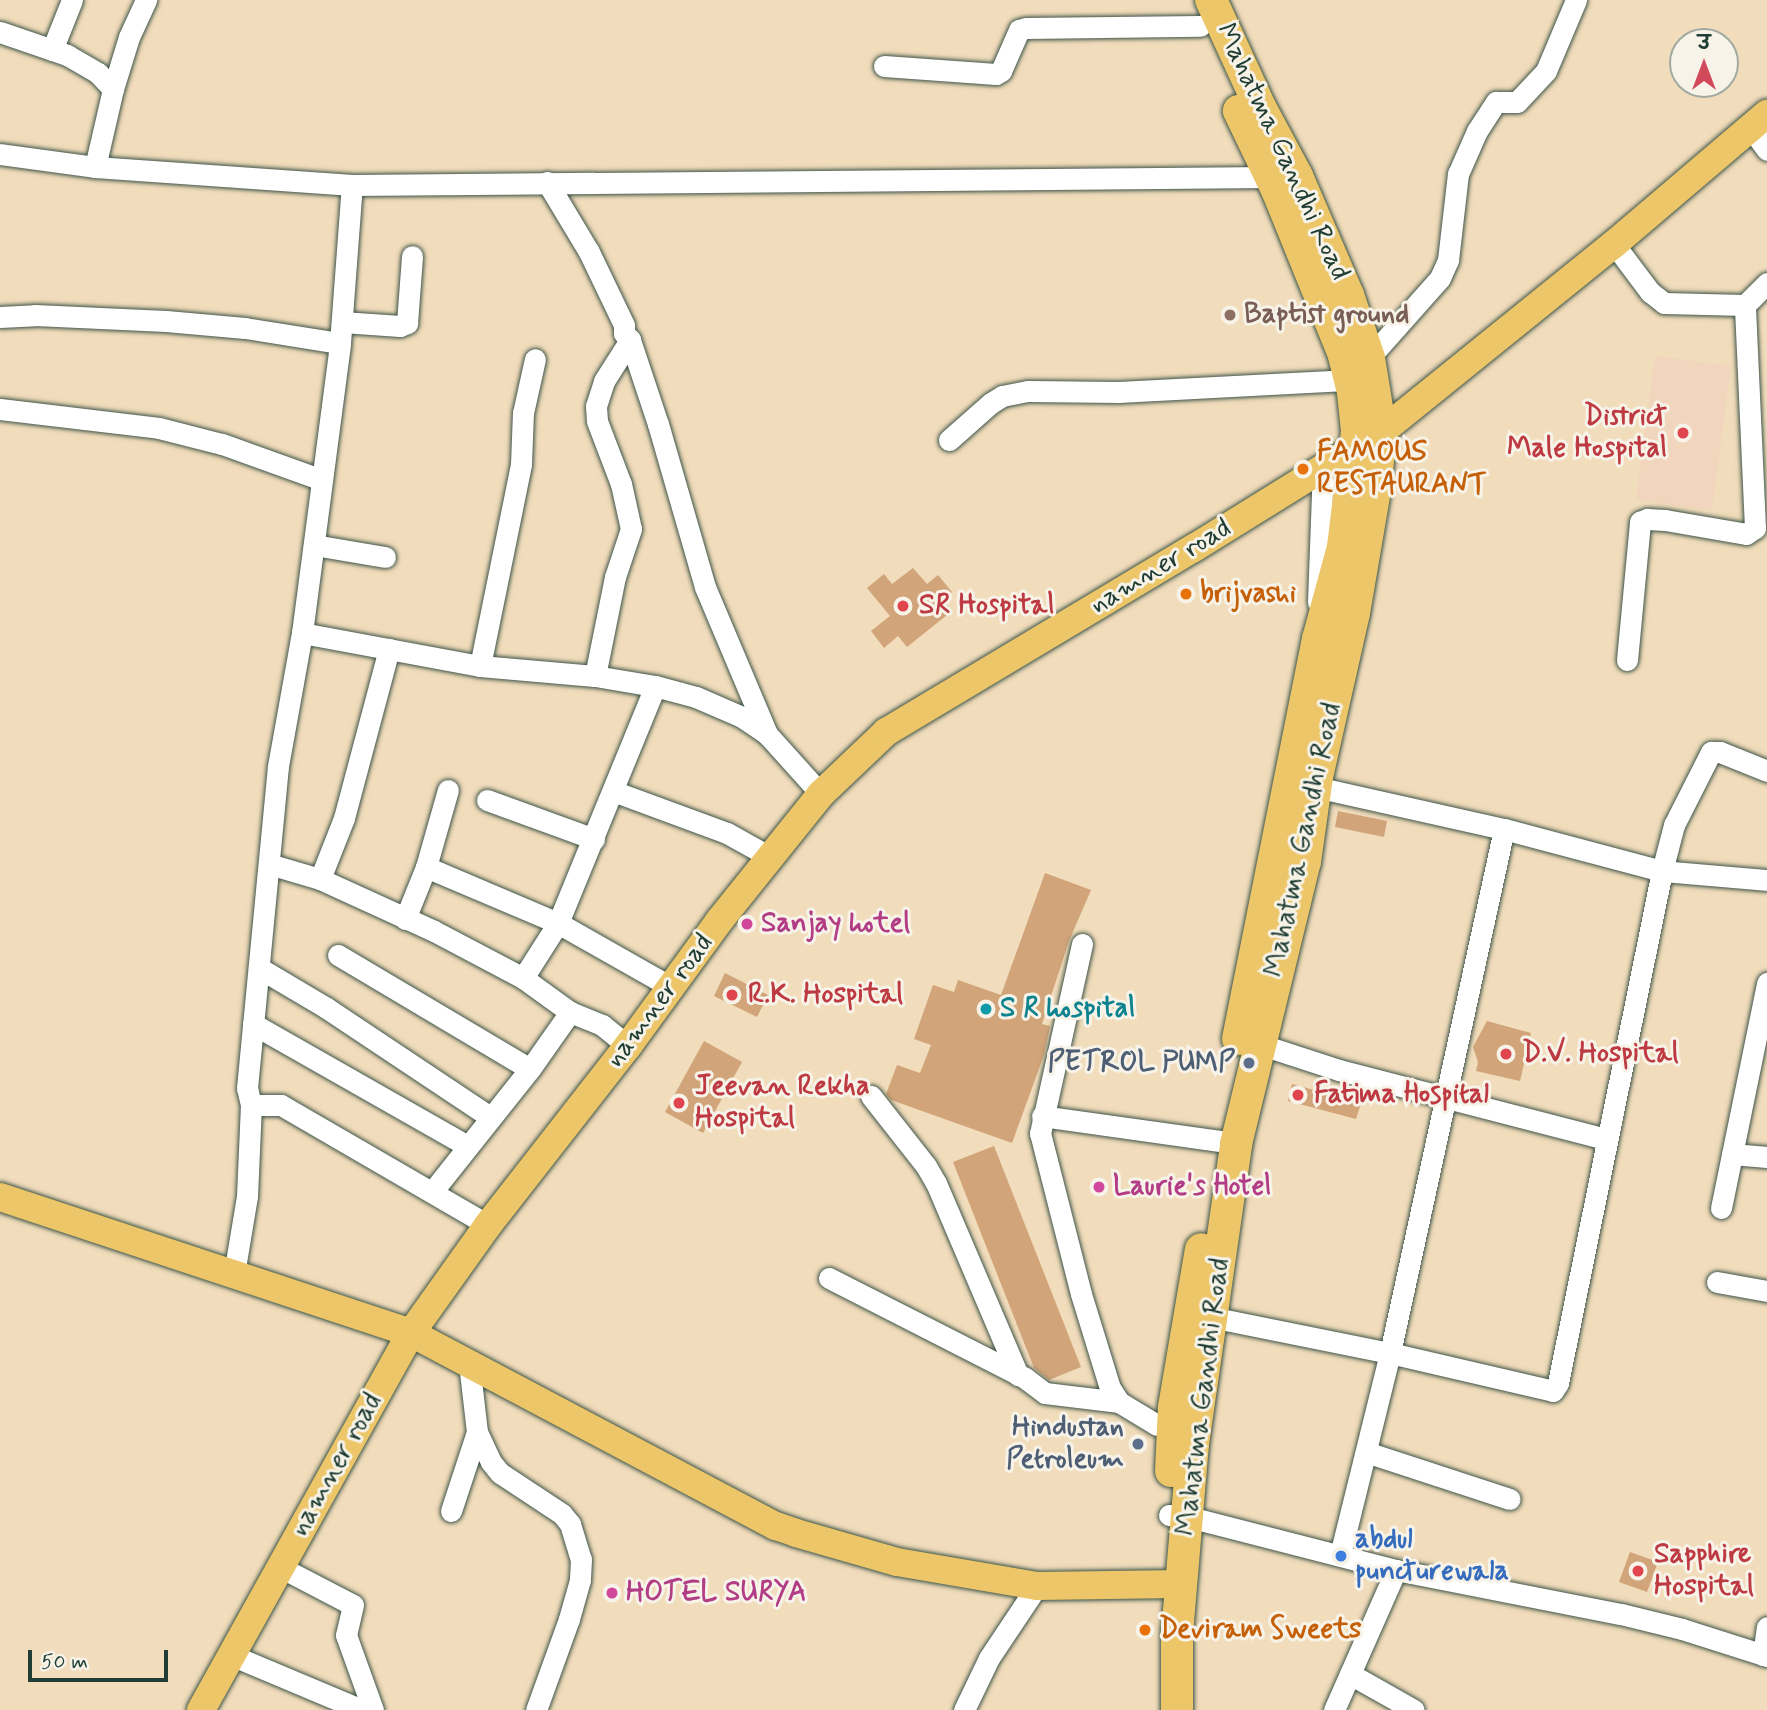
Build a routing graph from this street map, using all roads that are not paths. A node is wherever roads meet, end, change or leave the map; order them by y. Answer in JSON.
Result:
{"nodes":[{"id":1,"x":72,"y":0,"type":"edge"},
{"id":2,"x":146,"y":0,"type":"edge"},
{"id":3,"x":1576,"y":0,"type":"edge"},
{"id":4,"x":1200,"y":9,"type":"edge"},
{"id":5,"x":0,"y":32,"type":"edge"},
{"id":6,"x":52,"y":50,"type":"junction"},
{"id":7,"x":884,"y":66,"type":"dead end"},
{"id":8,"x":113,"y":89,"type":"junction"},
{"id":9,"x":1762,"y":131,"type":"edge"},
{"id":10,"x":0,"y":154,"type":"edge"},
{"id":11,"x":96,"y":167,"type":"junction"},
{"id":12,"x":1270,"y":177,"type":"junction"},
{"id":13,"x":547,"y":182,"type":"junction"},
{"id":14,"x":352,"y":185,"type":"junction"},
{"id":15,"x":1614,"y":244,"type":"junction"},
{"id":16,"x":412,"y":256,"type":"dead end"},
{"id":17,"x":1767,"y":283,"type":"edge"},
{"id":18,"x":1745,"y":305,"type":"junction"},
{"id":19,"x":0,"y":317,"type":"edge"},
{"id":20,"x":341,"y":332,"type":"junction"},
{"id":21,"x":630,"y":340,"type":"junction"},
{"id":22,"x":535,"y":359,"type":"dead end"},
{"id":23,"x":1359,"y":369,"type":"junction"},
{"id":24,"x":0,"y":409,"type":"edge"},
{"id":25,"x":1368,"y":439,"type":"junction"},
{"id":26,"x":950,"y":440,"type":"dead end"},
{"id":27,"x":1323,"y":467,"type":"junction"},
{"id":28,"x":322,"y":480,"type":"junction"},
{"id":29,"x":314,"y":545,"type":"junction"},
{"id":30,"x":385,"y":557,"type":"dead end"},
{"id":31,"x":302,"y":633,"type":"junction"},
{"id":32,"x":1317,"y":646,"type":"junction"},
{"id":33,"x":389,"y":649,"type":"junction"},
{"id":34,"x":1627,"y":660,"type":"dead end"},
{"id":35,"x":480,"y":666,"type":"junction"},
{"id":36,"x":595,"y":676,"type":"junction"},
{"id":37,"x":655,"y":686,"type":"junction"},
{"id":38,"x":766,"y":734,"type":"junction"},
{"id":39,"x":1767,"y":771,"type":"edge"},
{"id":40,"x":1316,"y":788,"type":"junction"},
{"id":41,"x":448,"y":790,"type":"dead end"},
{"id":42,"x":613,"y":791,"type":"junction"},
{"id":43,"x":821,"y":794,"type":"junction"},
{"id":44,"x":487,"y":800,"type":"dead end"},
{"id":45,"x":1504,"y":829,"type":"junction"},
{"id":46,"x":594,"y":839,"type":"junction"},
{"id":47,"x":770,"y":857,"type":"junction"},
{"id":48,"x":269,"y":863,"type":"junction"},
{"id":49,"x":426,"y":867,"type":"junction"},
{"id":50,"x":1662,"y":871,"type":"junction"},
{"id":51,"x":320,"y":879,"type":"junction"},
{"id":52,"x":1767,"y":880,"type":"edge"},
{"id":53,"x":405,"y":919,"type":"junction"},
{"id":54,"x":558,"y":923,"type":"junction"},
{"id":55,"x":1082,"y":944,"type":"dead end"},
{"id":56,"x":338,"y":954,"type":"dead end"},
{"id":57,"x":259,"y":968,"type":"junction"},
{"id":58,"x":523,"y":978,"type":"junction"},
{"id":59,"x":1767,"y":983,"type":"edge"},
{"id":60,"x":671,"y":987,"type":"junction"},
{"id":61,"x":569,"y":1012,"type":"junction"},
{"id":62,"x":253,"y":1024,"type":"junction"},
{"id":63,"x":628,"y":1046,"type":"junction"},
{"id":64,"x":1257,"y":1055,"type":"junction"},
{"id":65,"x":530,"y":1069,"type":"junction"},
{"id":66,"x":872,"y":1096,"type":"dead end"},
{"id":67,"x":1445,"y":1096,"type":"junction"},
{"id":68,"x":251,"y":1105,"type":"junction"},
{"id":69,"x":1042,"y":1116,"type":"junction"},
{"id":70,"x":490,"y":1117,"type":"junction"},
{"id":71,"x":1606,"y":1139,"type":"junction"},
{"id":72,"x":1220,"y":1141,"type":"junction"},
{"id":73,"x":466,"y":1145,"type":"junction"},
{"id":74,"x":1732,"y":1154,"type":"junction"},
{"id":75,"x":1767,"y":1157,"type":"edge"},
{"id":76,"x":432,"y":1192,"type":"junction"},
{"id":77,"x":0,"y":1197,"type":"edge"},
{"id":78,"x":1721,"y":1208,"type":"dead end"},
{"id":79,"x":488,"y":1225,"type":"junction"},
{"id":80,"x":234,"y":1274,"type":"junction"},
{"id":81,"x":829,"y":1278,"type":"dead end"},
{"id":82,"x":1717,"y":1282,"type":"dead end"},
{"id":83,"x":1767,"y":1291,"type":"edge"},
{"id":84,"x":1211,"y":1317,"type":"junction"},
{"id":85,"x":411,"y":1333,"type":"junction"},
{"id":86,"x":1390,"y":1353,"type":"junction"},
{"id":87,"x":469,"y":1363,"type":"junction"},
{"id":88,"x":1018,"y":1375,"type":"junction"},
{"id":89,"x":1119,"y":1402,"type":"junction"},
{"id":90,"x":1157,"y":1425,"type":"dead end"},
{"id":91,"x":477,"y":1432,"type":"junction"},
{"id":92,"x":1366,"y":1452,"type":"junction"},
{"id":93,"x":1510,"y":1499,"type":"dead end"},
{"id":94,"x":451,"y":1511,"type":"dead end"},
{"id":95,"x":1179,"y":1516,"type":"junction"},
{"id":96,"x":1340,"y":1555,"type":"junction"},
{"id":97,"x":280,"y":1567,"type":"junction"},
{"id":98,"x":1396,"y":1570,"type":"junction"},
{"id":99,"x":1173,"y":1583,"type":"junction"},
{"id":100,"x":1037,"y":1586,"type":"junction"},
{"id":101,"x":1767,"y":1627,"type":"edge"},
{"id":102,"x":231,"y":1655,"type":"junction"},
{"id":103,"x":1765,"y":1656,"type":"edge"},
{"id":104,"x":1350,"y":1674,"type":"junction"},
{"id":105,"x":201,"y":1710,"type":"edge"},
{"id":106,"x":362,"y":1710,"type":"edge"},
{"id":107,"x":373,"y":1710,"type":"edge"},
{"id":108,"x":536,"y":1710,"type":"edge"},
{"id":109,"x":964,"y":1710,"type":"edge"},
{"id":110,"x":1158,"y":1710,"type":"edge"},
{"id":111,"x":1177,"y":1710,"type":"edge"},
{"id":112,"x":1334,"y":1710,"type":"edge"},
{"id":113,"x":1414,"y":1710,"type":"edge"}],
"edges":[{"from":1,"to":6,"type":"street"},
{"from":2,"to":8,"type":"street"},
{"from":3,"to":23,"type":"street"},
{"from":4,"to":7,"type":"street"},
{"from":4,"to":12,"type":"highway","name":"Mahatma Gandhi Road"},
{"from":4,"to":23,"type":"highway","name":"Mahatma Gandhi Road"},
{"from":5,"to":6,"type":"street"},
{"from":6,"to":8,"type":"street"},
{"from":8,"to":11,"type":"street"},
{"from":9,"to":15,"type":"main road","name":"namner road"},
{"from":10,"to":11,"type":"street"},
{"from":11,"to":14,"type":"street"},
{"from":12,"to":13,"type":"street"},
{"from":12,"to":23,"type":"highway","name":"Mahatma Gandhi Road"},
{"from":13,"to":14,"type":"street"},
{"from":13,"to":21,"type":"street"},
{"from":14,"to":20,"type":"street"},
{"from":15,"to":18,"type":"street"},
{"from":15,"to":25,"type":"main road","name":"namner road"},
{"from":16,"to":20,"type":"street"},
{"from":17,"to":18,"type":"street"},
{"from":18,"to":34,"type":"street"},
{"from":19,"to":20,"type":"street"},
{"from":20,"to":28,"type":"street"},
{"from":21,"to":36,"type":"street"},
{"from":21,"to":38,"type":"street"},
{"from":22,"to":35,"type":"street"},
{"from":23,"to":25,"type":"highway","name":"Mahatma Gandhi Road"},
{"from":23,"to":26,"type":"street"},
{"from":24,"to":28,"type":"street"},
{"from":25,"to":27,"type":"main road","name":"namner road"},
{"from":25,"to":32,"type":"highway","name":"Mahatma Gandhi Road"},
{"from":25,"to":40,"type":"highway","name":"Mahatma Gandhi Road"},
{"from":27,"to":32,"type":"street"},
{"from":27,"to":43,"type":"main road","name":"namner road"},
{"from":28,"to":29,"type":"street"},
{"from":29,"to":30,"type":"street"},
{"from":29,"to":31,"type":"street"},
{"from":31,"to":33,"type":"street"},
{"from":31,"to":48,"type":"street"},
{"from":32,"to":72,"type":"highway","name":"Mahatma Gandhi Road"},
{"from":33,"to":35,"type":"street"},
{"from":33,"to":51,"type":"street"},
{"from":35,"to":36,"type":"street"},
{"from":36,"to":37,"type":"street"},
{"from":37,"to":38,"type":"street"},
{"from":37,"to":42,"type":"street"},
{"from":38,"to":43,"type":"street"},
{"from":39,"to":50,"type":"street"},
{"from":40,"to":45,"type":"street"},
{"from":40,"to":64,"type":"highway","name":"Mahatma Gandhi Road"},
{"from":41,"to":49,"type":"street"},
{"from":42,"to":46,"type":"street"},
{"from":42,"to":47,"type":"street"},
{"from":43,"to":47,"type":"main road","name":"namner road"},
{"from":44,"to":46,"type":"street"},
{"from":45,"to":50,"type":"street"},
{"from":45,"to":67,"type":"street"},
{"from":46,"to":54,"type":"street"},
{"from":47,"to":60,"type":"main road","name":"namner road"},
{"from":48,"to":51,"type":"street"},
{"from":48,"to":57,"type":"street"},
{"from":49,"to":53,"type":"street"},
{"from":49,"to":54,"type":"street"},
{"from":50,"to":52,"type":"street"},
{"from":50,"to":71,"type":"street"},
{"from":51,"to":53,"type":"street"},
{"from":53,"to":58,"type":"street"},
{"from":54,"to":58,"type":"street"},
{"from":54,"to":60,"type":"street"},
{"from":55,"to":69,"type":"street"},
{"from":56,"to":65,"type":"street"},
{"from":57,"to":62,"type":"street"},
{"from":57,"to":70,"type":"street"},
{"from":58,"to":61,"type":"street"},
{"from":59,"to":74,"type":"street"},
{"from":60,"to":63,"type":"main road","name":"namner road"},
{"from":61,"to":63,"type":"street"},
{"from":61,"to":65,"type":"street"},
{"from":62,"to":68,"type":"street"},
{"from":62,"to":73,"type":"street"},
{"from":63,"to":79,"type":"main road","name":"namner road"},
{"from":64,"to":67,"type":"street"},
{"from":64,"to":84,"type":"highway","name":"Mahatma Gandhi Road"},
{"from":65,"to":70,"type":"street"},
{"from":66,"to":88,"type":"street"},
{"from":67,"to":71,"type":"street"},
{"from":67,"to":86,"type":"street"},
{"from":68,"to":76,"type":"street"},
{"from":68,"to":80,"type":"street"},
{"from":69,"to":72,"type":"street"},
{"from":69,"to":89,"type":"street"},
{"from":70,"to":73,"type":"street"},
{"from":71,"to":86,"type":"street"},
{"from":72,"to":95,"type":"highway","name":"Mahatma Gandhi Road"},
{"from":73,"to":76,"type":"street"},
{"from":74,"to":75,"type":"street"},
{"from":74,"to":78,"type":"street"},
{"from":76,"to":79,"type":"street"},
{"from":77,"to":80,"type":"main road"},
{"from":79,"to":85,"type":"main road","name":"namner road"},
{"from":80,"to":85,"type":"main road"},
{"from":81,"to":88,"type":"street"},
{"from":82,"to":83,"type":"street"},
{"from":84,"to":86,"type":"street"},
{"from":84,"to":95,"type":"highway","name":"Mahatma Gandhi Road"},
{"from":85,"to":87,"type":"main road"},
{"from":85,"to":97,"type":"main road","name":"namner road"},
{"from":86,"to":92,"type":"street"},
{"from":87,"to":91,"type":"street"},
{"from":87,"to":100,"type":"main road"},
{"from":88,"to":89,"type":"street"},
{"from":89,"to":90,"type":"street"},
{"from":91,"to":94,"type":"street"},
{"from":91,"to":108,"type":"street"},
{"from":92,"to":93,"type":"street"},
{"from":92,"to":96,"type":"street"},
{"from":95,"to":96,"type":"street"},
{"from":95,"to":99,"type":"highway","name":"Mahatma Gandhi Road"},
{"from":96,"to":98,"type":"street"},
{"from":97,"to":102,"type":"main road","name":"namner road"},
{"from":97,"to":107,"type":"street"},
{"from":98,"to":103,"type":"street"},
{"from":98,"to":104,"type":"street"},
{"from":99,"to":100,"type":"main road"},
{"from":99,"to":110,"type":"highway","name":"Mahatma Gandhi Road"},
{"from":99,"to":111,"type":"highway","name":"Mahatma Gandhi Road"},
{"from":100,"to":109,"type":"street"},
{"from":101,"to":103,"type":"street"},
{"from":102,"to":105,"type":"main road","name":"namner road"},
{"from":102,"to":106,"type":"street"},
{"from":104,"to":112,"type":"street"},
{"from":104,"to":113,"type":"street"}]}
